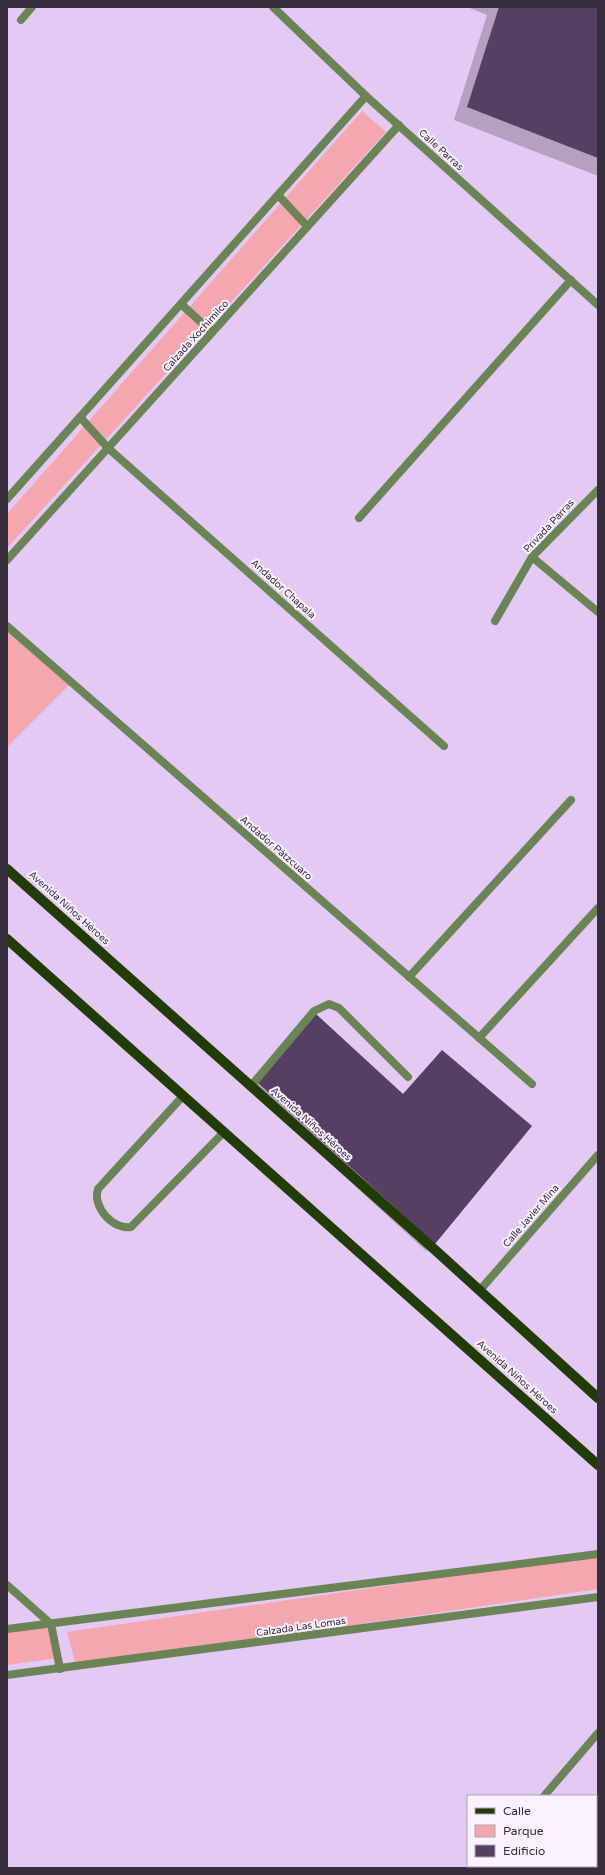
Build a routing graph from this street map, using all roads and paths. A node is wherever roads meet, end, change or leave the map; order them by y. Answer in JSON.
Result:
{"nodes":[{"id":1,"x":32,"y":7,"type":"edge"},
{"id":2,"x":273,"y":7,"type":"edge"},
{"id":3,"x":21,"y":20,"type":"dead end"},
{"id":4,"x":366,"y":96,"type":"junction"},
{"id":5,"x":399,"y":125,"type":"junction"},
{"id":6,"x":278,"y":195,"type":"junction"},
{"id":7,"x":308,"y":226,"type":"junction"},
{"id":8,"x":571,"y":280,"type":"junction"},
{"id":9,"x":181,"y":304,"type":"junction"},
{"id":10,"x":598,"y":304,"type":"edge"},
{"id":11,"x":212,"y":332,"type":"junction"},
{"id":12,"x":80,"y":417,"type":"junction"},
{"id":13,"x":108,"y":448,"type":"junction"},
{"id":14,"x":598,"y":490,"type":"edge"},
{"id":15,"x":7,"y":499,"type":"edge"},
{"id":16,"x":359,"y":518,"type":"dead end"},
{"id":17,"x":532,"y":558,"type":"junction"},
{"id":18,"x":7,"y":560,"type":"edge"},
{"id":19,"x":598,"y":612,"type":"edge"},
{"id":20,"x":495,"y":621,"type":"dead end"},
{"id":21,"x":7,"y":626,"type":"edge"},
{"id":22,"x":444,"y":746,"type":"dead end"},
{"id":23,"x":571,"y":800,"type":"dead end"},
{"id":24,"x":7,"y":869,"type":"edge"},
{"id":25,"x":598,"y":908,"type":"edge"},
{"id":26,"x":7,"y":939,"type":"edge"},
{"id":27,"x":409,"y":977,"type":"junction"},
{"id":28,"x":479,"y":1038,"type":"junction"},
{"id":29,"x":408,"y":1077,"type":"dead end"},
{"id":30,"x":532,"y":1084,"type":"dead end"},
{"id":31,"x":251,"y":1086,"type":"junction"},
{"id":32,"x":183,"y":1096,"type":"junction"},
{"id":33,"x":224,"y":1132,"type":"junction"},
{"id":34,"x":598,"y":1156,"type":"edge"},
{"id":35,"x":480,"y":1290,"type":"junction"},
{"id":36,"x":598,"y":1398,"type":"edge"},
{"id":37,"x":598,"y":1466,"type":"edge"},
{"id":38,"x":598,"y":1554,"type":"edge"},
{"id":39,"x":7,"y":1585,"type":"edge"},
{"id":40,"x":598,"y":1597,"type":"edge"},
{"id":41,"x":51,"y":1624,"type":"junction"},
{"id":42,"x":7,"y":1629,"type":"edge"},
{"id":43,"x":60,"y":1669,"type":"junction"},
{"id":44,"x":7,"y":1675,"type":"edge"},
{"id":45,"x":598,"y":1733,"type":"edge"},
{"id":46,"x":545,"y":1795,"type":"edge"}],
"edges":[{"from":1,"to":3,"type":"street"},
{"from":2,"to":4,"type":"street","name":"Calle Parras"},
{"from":4,"to":5,"type":"street","name":"Calle Parras"},
{"from":4,"to":6,"type":"street"},
{"from":5,"to":7,"type":"street","name":"Calzada Xochimilco"},
{"from":5,"to":8,"type":"street","name":"Calle Parras"},
{"from":6,"to":7,"type":"street"},
{"from":6,"to":9,"type":"street"},
{"from":7,"to":11,"type":"street","name":"Calzada Xochimilco"},
{"from":8,"to":10,"type":"street","name":"Calle Parras"},
{"from":8,"to":16,"type":"street"},
{"from":9,"to":11,"type":"street"},
{"from":9,"to":12,"type":"street"},
{"from":11,"to":13,"type":"street","name":"Calzada Xochimilco"},
{"from":12,"to":13,"type":"street","name":"Andador Chapala"},
{"from":12,"to":15,"type":"street"},
{"from":13,"to":18,"type":"street","name":"Calzada Xochimilco"},
{"from":13,"to":22,"type":"street","name":"Andador Chapala"},
{"from":14,"to":17,"type":"street","name":"Privada Parras"},
{"from":17,"to":19,"type":"street"},
{"from":17,"to":20,"type":"street","name":"Privada Parras"},
{"from":21,"to":27,"type":"street","name":"Andador Pátzcuaro"},
{"from":23,"to":27,"type":"street"},
{"from":24,"to":31,"type":"main road","name":"Avenida Niños Héroes"},
{"from":25,"to":28,"type":"street"},
{"from":26,"to":32,"type":"main road","name":"Avenida Niños Héroes"},
{"from":27,"to":28,"type":"street","name":"Andador Pátzcuaro"},
{"from":28,"to":30,"type":"street","name":"Andador Pátzcuaro"},
{"from":29,"to":31,"type":"street"},
{"from":31,"to":35,"type":"main road","name":"Avenida Niños Héroes"},
{"from":32,"to":33,"type":"main road","name":"Avenida Niños Héroes"},
{"from":32,"to":33,"type":"street"},
{"from":33,"to":37,"type":"main road","name":"Avenida Niños Héroes"},
{"from":34,"to":35,"type":"street","name":"Calle Javier Mina"},
{"from":35,"to":36,"type":"main road","name":"Avenida Niños Héroes"},
{"from":38,"to":41,"type":"street"},
{"from":39,"to":41,"type":"street"},
{"from":40,"to":43,"type":"street","name":"Calzada Las Lomas"},
{"from":41,"to":42,"type":"street"},
{"from":41,"to":43,"type":"street"},
{"from":43,"to":44,"type":"street","name":"Calzada Las Lomas"},
{"from":45,"to":46,"type":"street"}]}
